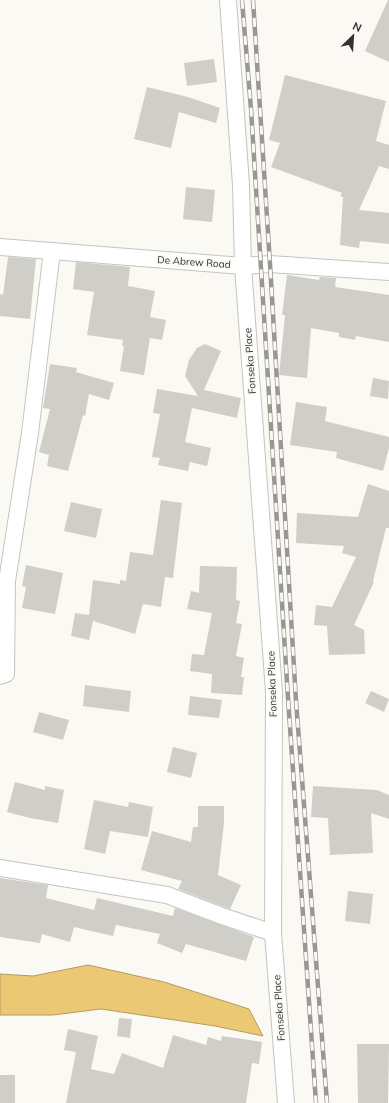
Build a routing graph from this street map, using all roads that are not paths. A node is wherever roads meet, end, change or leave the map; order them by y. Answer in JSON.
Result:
{"nodes":[{"id":1,"x":228,"y":0,"type":"edge"},
{"id":2,"x":0,"y":247,"type":"edge"},
{"id":3,"x":52,"y":251,"type":"junction"},
{"id":4,"x":243,"y":266,"type":"junction"},
{"id":5,"x":389,"y":272,"type":"edge"},
{"id":6,"x":0,"y":676,"type":"edge"},
{"id":7,"x":0,"y":868,"type":"edge"},
{"id":8,"x":273,"y":933,"type":"junction"},
{"id":9,"x":286,"y":1103,"type":"edge"}],
"edges":[{"from":1,"to":4,"type":"street","name":"Fonseka Place"},
{"from":2,"to":3,"type":"street","name":"De Abrew Road"},
{"from":3,"to":4,"type":"street","name":"De Abrew Road"},
{"from":3,"to":6,"type":"street"},
{"from":4,"to":5,"type":"street","name":"De Abrew Road"},
{"from":4,"to":8,"type":"street","name":"Fonseka Place"},
{"from":7,"to":8,"type":"street"},
{"from":8,"to":9,"type":"street","name":"Fonseka Place"}]}
